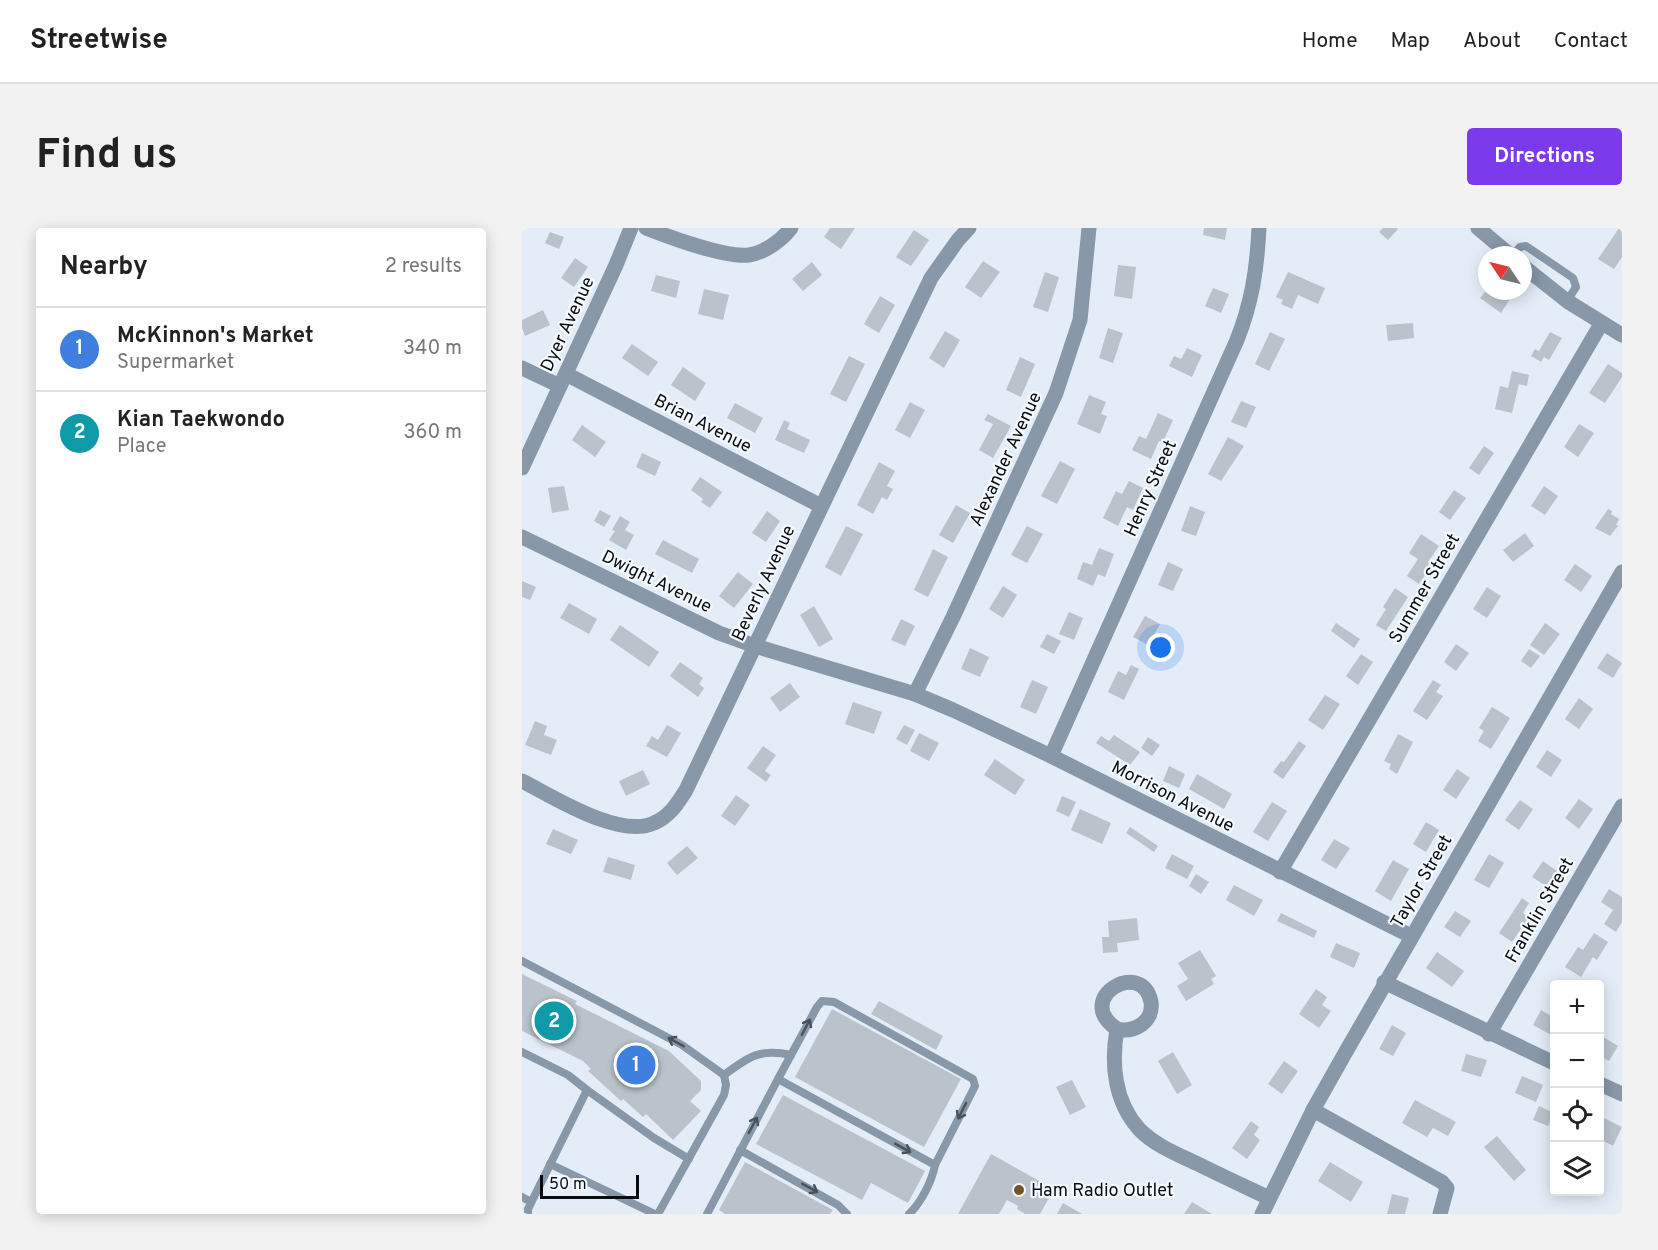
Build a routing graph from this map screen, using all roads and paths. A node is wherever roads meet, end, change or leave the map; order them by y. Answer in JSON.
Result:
{"nodes":[{"id":1,"x":631,"y":228,"type":"edge"},
{"id":2,"x":646,"y":228,"type":"edge"},
{"id":3,"x":791,"y":228,"type":"edge"},
{"id":4,"x":969,"y":228,"type":"edge"},
{"id":5,"x":1089,"y":228,"type":"edge"},
{"id":6,"x":1259,"y":228,"type":"edge"},
{"id":7,"x":1478,"y":228,"type":"edge"},
{"id":8,"x":1500,"y":246,"type":"edge"},
{"id":9,"x":1532,"y":250,"type":"edge"},
{"id":10,"x":1532,"y":273,"type":"edge"},
{"id":11,"x":1568,"y":301,"type":"junction"},
{"id":12,"x":1601,"y":324,"type":"junction"},
{"id":13,"x":1622,"y":335,"type":"edge"},
{"id":14,"x":522,"y":368,"type":"edge"},
{"id":15,"x":563,"y":380,"type":"junction"},
{"id":16,"x":522,"y":468,"type":"edge"},
{"id":17,"x":821,"y":506,"type":"junction"},
{"id":18,"x":522,"y":537,"type":"edge"},
{"id":19,"x":1622,"y":572,"type":"edge"},
{"id":20,"x":754,"y":646,"type":"junction"},
{"id":21,"x":915,"y":694,"type":"junction"},
{"id":22,"x":1051,"y":756,"type":"junction"},
{"id":23,"x":522,"y":781,"type":"edge"},
{"id":24,"x":1622,"y":806,"type":"edge"},
{"id":25,"x":1280,"y":872,"type":"junction"},
{"id":26,"x":1411,"y":936,"type":"junction"},
{"id":27,"x":522,"y":961,"type":"edge"},
{"id":28,"x":1384,"y":982,"type":"junction"},
{"id":29,"x":1117,"y":1029,"type":"dead end"},
{"id":30,"x":1489,"y":1034,"type":"junction"},
{"id":31,"x":522,"y":1052,"type":"edge"},
{"id":32,"x":792,"y":1055,"type":"junction"},
{"id":33,"x":1550,"y":1061,"type":"edge"},
{"id":34,"x":724,"y":1076,"type":"junction"},
{"id":35,"x":778,"y":1079,"type":"junction"},
{"id":36,"x":1604,"y":1086,"type":"edge"},
{"id":37,"x":587,"y":1090,"type":"junction"},
{"id":38,"x":1622,"y":1094,"type":"edge"},
{"id":39,"x":1313,"y":1110,"type":"junction"},
{"id":40,"x":740,"y":1150,"type":"junction"},
{"id":41,"x":689,"y":1159,"type":"junction"},
{"id":42,"x":550,"y":1164,"type":"junction"},
{"id":43,"x":935,"y":1165,"type":"junction"},
{"id":44,"x":522,"y":1197,"type":"edge"},
{"id":45,"x":1269,"y":1198,"type":"junction"},
{"id":46,"x":527,"y":1209,"type":"edge"},
{"id":47,"x":657,"y":1214,"type":"edge"},
{"id":48,"x":706,"y":1214,"type":"edge"},
{"id":49,"x":847,"y":1214,"type":"edge"},
{"id":50,"x":909,"y":1214,"type":"edge"},
{"id":51,"x":1262,"y":1214,"type":"edge"},
{"id":52,"x":1440,"y":1214,"type":"edge"}],
"edges":[{"from":1,"to":15,"type":"street","name":"Dyer Avenue"},
{"from":2,"to":3,"type":"street"},
{"from":4,"to":17,"type":"street","name":"Beverly Avenue"},
{"from":5,"to":21,"type":"street","name":"Alexander Avenue"},
{"from":6,"to":22,"type":"street","name":"Henry Street"},
{"from":7,"to":8,"type":"street"},
{"from":9,"to":11,"type":"lane"},
{"from":10,"to":11,"type":"street"},
{"from":11,"to":12,"type":"street"},
{"from":12,"to":13,"type":"street"},
{"from":12,"to":25,"type":"street","name":"Summer Street"},
{"from":14,"to":15,"type":"street","name":"Brian Avenue"},
{"from":15,"to":16,"type":"street","name":"Dyer Avenue"},
{"from":15,"to":17,"type":"street","name":"Brian Avenue"},
{"from":17,"to":20,"type":"street","name":"Beverly Avenue"},
{"from":18,"to":20,"type":"street","name":"Dwight Avenue"},
{"from":19,"to":26,"type":"street","name":"Taylor Street"},
{"from":20,"to":21,"type":"street","name":"Dwight Avenue"},
{"from":20,"to":23,"type":"street","name":"Beverly Avenue"},
{"from":21,"to":22,"type":"street","name":"Morrison Avenue"},
{"from":22,"to":25,"type":"street","name":"Morrison Avenue"},
{"from":24,"to":30,"type":"street","name":"Franklin Street"},
{"from":25,"to":26,"type":"street","name":"Morrison Avenue"},
{"from":26,"to":28,"type":"street","name":"Taylor Street"},
{"from":34,"to":27,"type":"lane","one_way":true},
{"from":28,"to":30,"type":"street"},
{"from":28,"to":39,"type":"street","name":"Taylor Street"},
{"from":29,"to":45,"type":"street"},
{"from":30,"to":33,"type":"street"},
{"from":31,"to":37,"type":"lane"},
{"from":32,"to":34,"type":"lane"},
{"from":32,"to":35,"type":"lane"},
{"from":32,"to":43,"type":"lane","one_way":true},
{"from":34,"to":41,"type":"lane"},
{"from":40,"to":35,"type":"lane","one_way":true},
{"from":35,"to":43,"type":"lane","one_way":true},
{"from":36,"to":38,"type":"street"},
{"from":37,"to":41,"type":"lane"},
{"from":37,"to":42,"type":"lane"},
{"from":39,"to":45,"type":"street","name":"Taylor Street"},
{"from":39,"to":52,"type":"street"},
{"from":40,"to":48,"type":"lane"},
{"from":40,"to":49,"type":"lane","one_way":true},
{"from":41,"to":47,"type":"lane"},
{"from":42,"to":46,"type":"lane"},
{"from":42,"to":47,"type":"lane"},
{"from":43,"to":50,"type":"lane"},
{"from":44,"to":46,"type":"lane"},
{"from":45,"to":51,"type":"street","name":"Taylor Street"}]}
